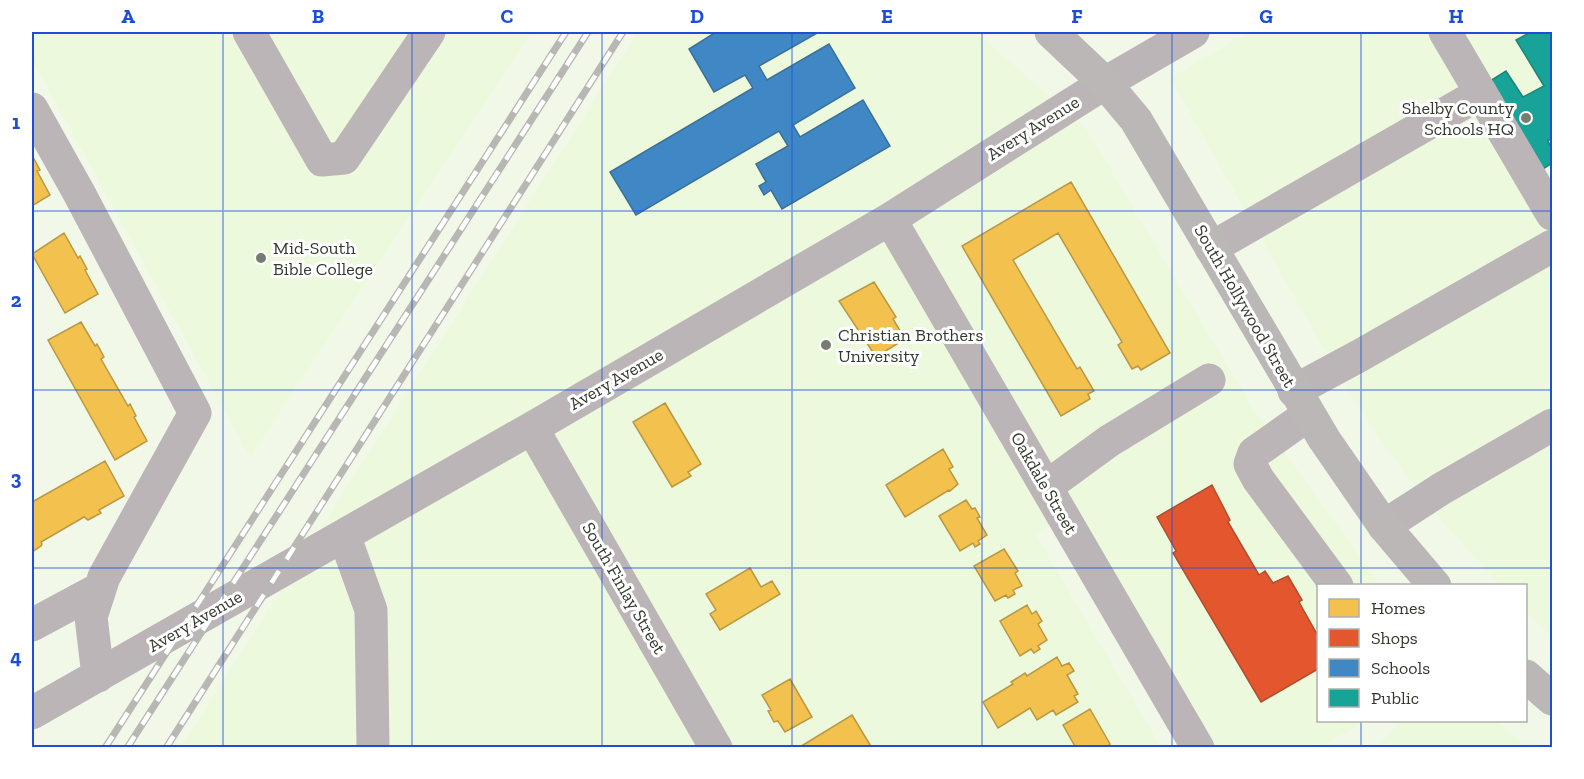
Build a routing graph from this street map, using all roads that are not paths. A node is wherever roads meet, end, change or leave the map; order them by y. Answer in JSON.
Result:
{"nodes":[{"id":1,"x":249,"y":32,"type":"edge"},
{"id":2,"x":429,"y":32,"type":"edge"},
{"id":3,"x":1051,"y":32,"type":"edge"},
{"id":4,"x":1189,"y":32,"type":"edge"},
{"id":5,"x":1445,"y":32,"type":"edge"},
{"id":6,"x":1105,"y":82,"type":"junction"},
{"id":7,"x":1481,"y":93,"type":"junction"},
{"id":8,"x":32,"y":109,"type":"edge"},
{"id":9,"x":1552,"y":214,"type":"edge"},
{"id":10,"x":890,"y":219,"type":"junction"},
{"id":11,"x":1552,"y":246,"type":"edge"},
{"id":12,"x":1211,"y":248,"type":"junction"},
{"id":13,"x":1209,"y":380,"type":"dead end"},
{"id":14,"x":1301,"y":403,"type":"junction"},
{"id":15,"x":1552,"y":424,"type":"edge"},
{"id":16,"x":532,"y":428,"type":"junction"},
{"id":17,"x":1046,"y":488,"type":"junction"},
{"id":18,"x":1384,"y":526,"type":"junction"},
{"id":19,"x":344,"y":535,"type":"junction"},
{"id":20,"x":1336,"y":584,"type":"edge"},
{"id":21,"x":1434,"y":584,"type":"edge"},
{"id":22,"x":99,"y":589,"type":"junction"},
{"id":23,"x":32,"y":625,"type":"edge"},
{"id":24,"x":98,"y":676,"type":"junction"},
{"id":25,"x":1527,"y":677,"type":"edge"},
{"id":26,"x":1552,"y":699,"type":"edge"},
{"id":27,"x":32,"y":713,"type":"edge"},
{"id":28,"x":373,"y":747,"type":"edge"},
{"id":29,"x":716,"y":747,"type":"edge"},
{"id":30,"x":1198,"y":747,"type":"edge"}],
"edges":[{"from":1,"to":2,"type":"street"},
{"from":3,"to":6,"type":"main road","name":"South Hollywood Street"},
{"from":4,"to":6,"type":"street","name":"Avery Avenue"},
{"from":5,"to":7,"type":"street"},
{"from":6,"to":10,"type":"street","name":"Avery Avenue"},
{"from":6,"to":12,"type":"main road","name":"South Hollywood Street"},
{"from":7,"to":9,"type":"street"},
{"from":7,"to":12,"type":"street"},
{"from":8,"to":22,"type":"street"},
{"from":10,"to":16,"type":"street","name":"Avery Avenue"},
{"from":10,"to":17,"type":"street","name":"Oakdale Street"},
{"from":11,"to":14,"type":"street"},
{"from":12,"to":14,"type":"main road","name":"South Hollywood Street"},
{"from":13,"to":17,"type":"street"},
{"from":14,"to":18,"type":"main road","name":"South Hollywood Street"},
{"from":14,"to":20,"type":"street"},
{"from":15,"to":18,"type":"street"},
{"from":16,"to":19,"type":"street","name":"Avery Avenue"},
{"from":16,"to":29,"type":"street","name":"South Finlay Street"},
{"from":17,"to":30,"type":"street","name":"Oakdale Street"},
{"from":18,"to":21,"type":"main road","name":"South Hollywood Street"},
{"from":19,"to":24,"type":"street","name":"Avery Avenue"},
{"from":19,"to":28,"type":"street"},
{"from":22,"to":23,"type":"street"},
{"from":22,"to":24,"type":"street"},
{"from":24,"to":27,"type":"street","name":"Avery Avenue"},
{"from":25,"to":26,"type":"main road"}]}
